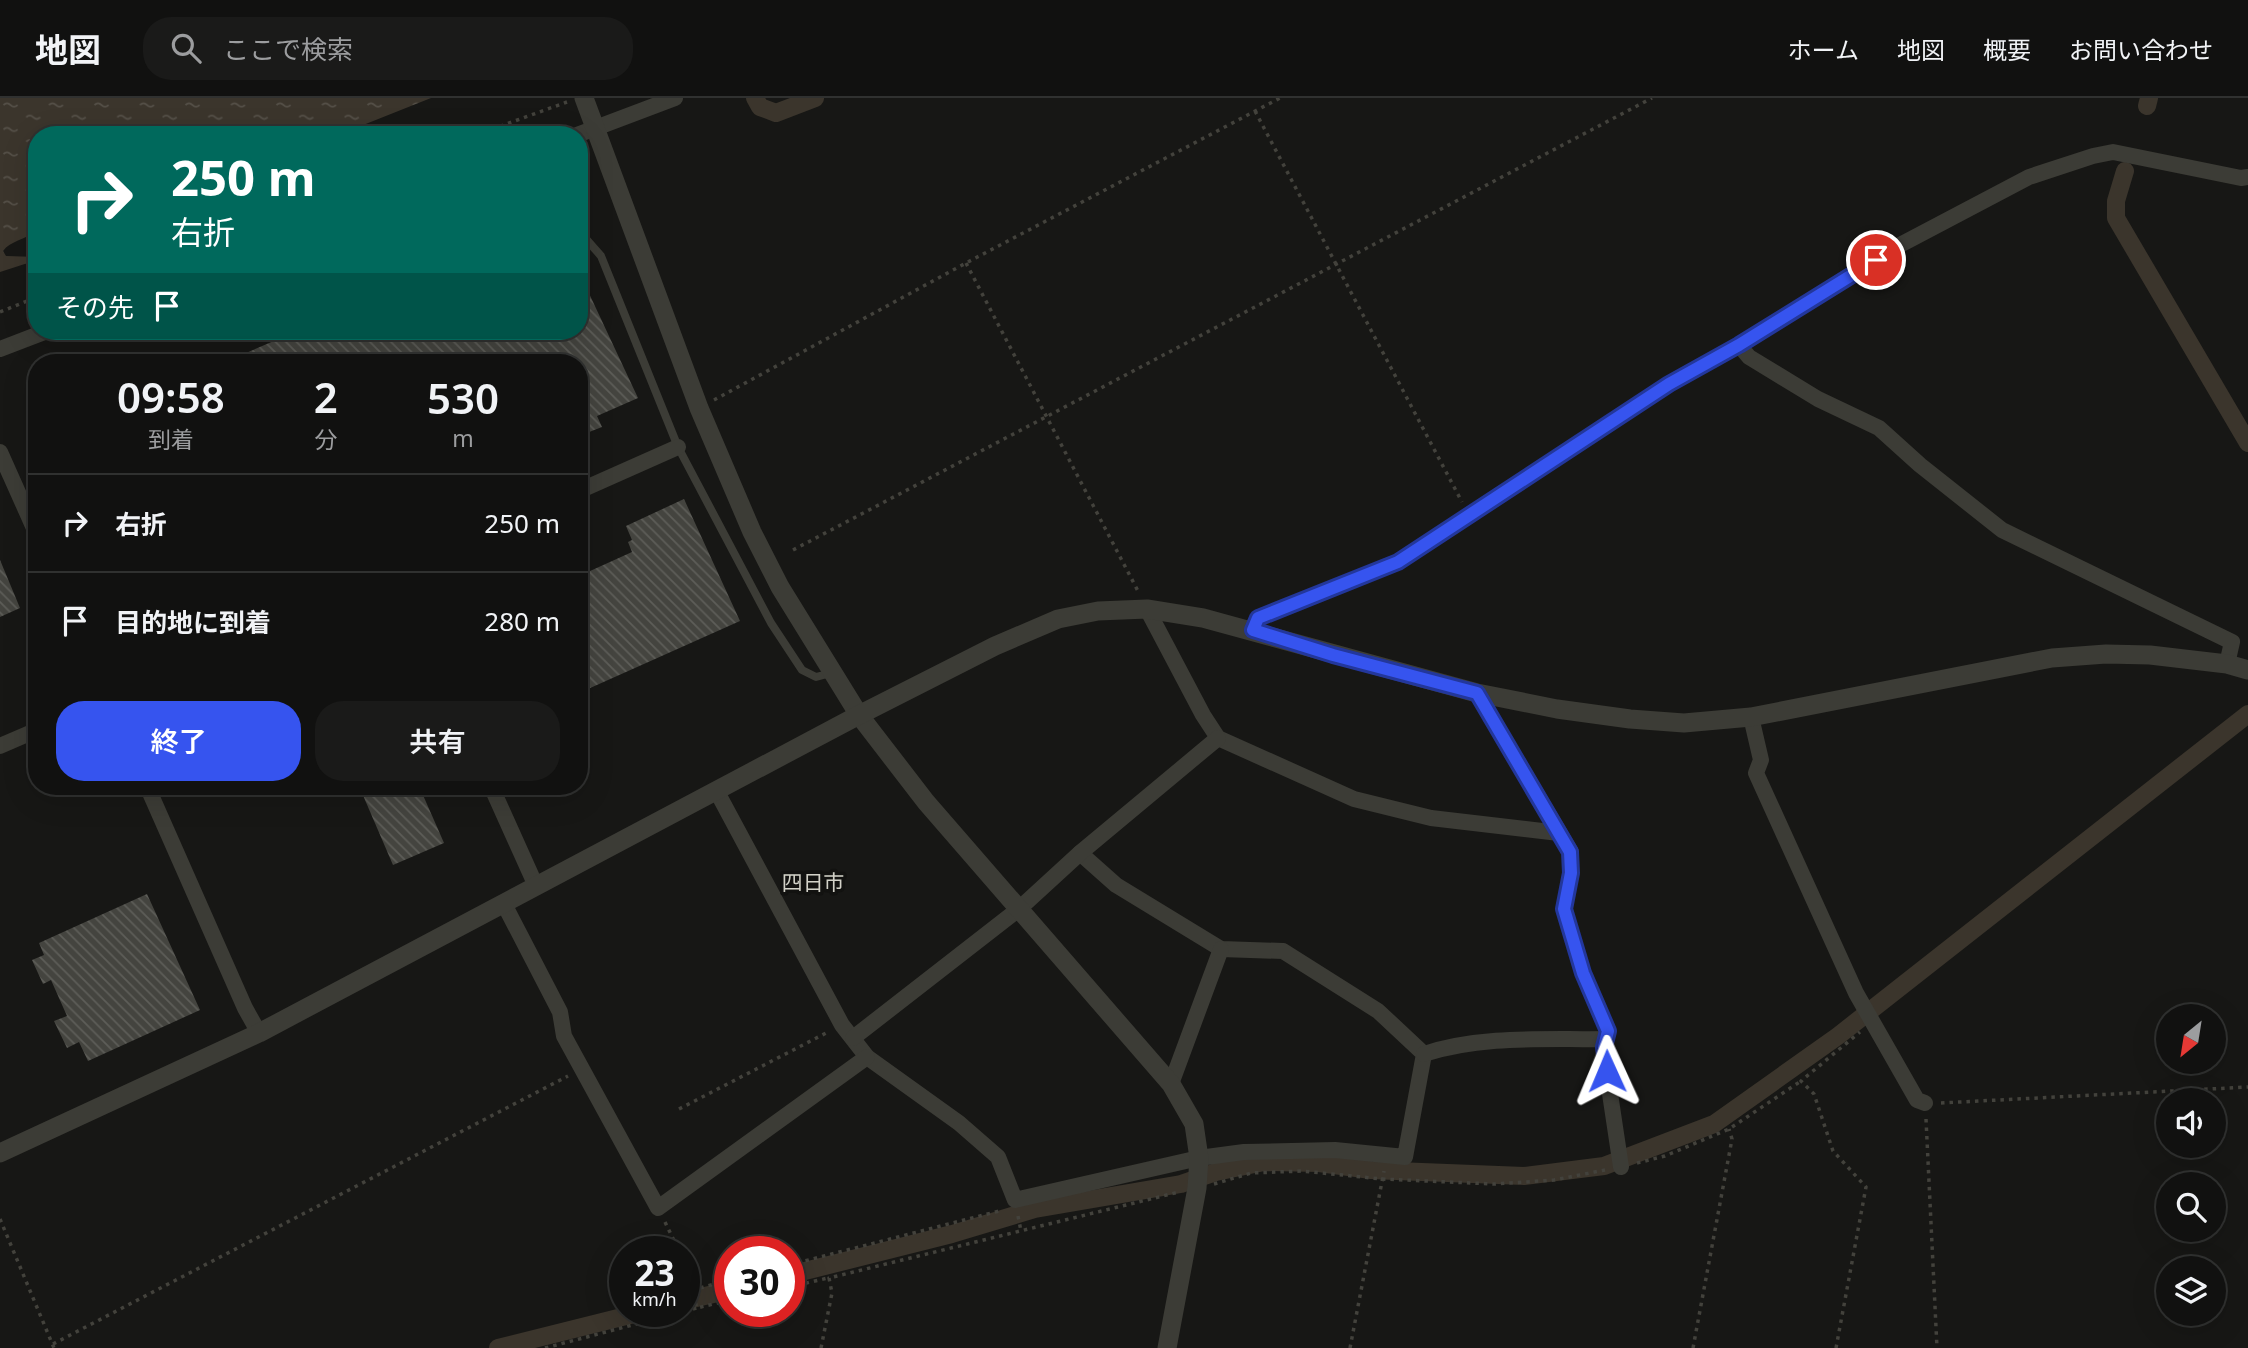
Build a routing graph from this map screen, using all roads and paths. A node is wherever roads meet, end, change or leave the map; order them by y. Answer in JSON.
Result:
{"nodes":[{"id":1,"x":577,"y":98,"type":"edge"},
{"id":2,"x":584,"y":98,"type":"edge"},
{"id":3,"x":675,"y":98,"type":"edge"},
{"id":4,"x":1280,"y":98,"type":"edge"},
{"id":5,"x":1653,"y":98,"type":"edge"},
{"id":6,"x":1255,"y":111,"type":"junction"},
{"id":7,"x":501,"y":126,"type":"edge"},
{"id":8,"x":588,"y":126,"type":"edge"},
{"id":9,"x":588,"y":127,"type":"edge"},
{"id":10,"x":2248,"y":177,"type":"edge"},
{"id":11,"x":588,"y":241,"type":"edge"},
{"id":12,"x":966,"y":263,"type":"junction"},
{"id":13,"x":1336,"y":264,"type":"junction"},
{"id":14,"x":28,"y":301,"type":"edge"},
{"id":15,"x":0,"y":312,"type":"edge"},
{"id":16,"x":28,"y":338,"type":"edge"},
{"id":17,"x":1739,"y":345,"type":"junction"},
{"id":18,"x":0,"y":349,"type":"edge"},
{"id":19,"x":699,"y":408,"type":"junction"},
{"id":20,"x":1047,"y":419,"type":"junction"},
{"id":21,"x":678,"y":447,"type":"junction"},
{"id":22,"x":0,"y":452,"type":"edge"},
{"id":23,"x":588,"y":487,"type":"edge"},
{"id":24,"x":28,"y":515,"type":"edge"},
{"id":25,"x":1470,"y":516,"type":"junction"},
{"id":26,"x":793,"y":550,"type":"dead end"},
{"id":27,"x":1147,"y":609,"type":"junction"},
{"id":28,"x":1253,"y":630,"type":"junction"},
{"id":29,"x":2227,"y":664,"type":"junction"},
{"id":30,"x":2248,"y":670,"type":"edge"},
{"id":31,"x":833,"y":671,"type":"junction"},
{"id":32,"x":1477,"y":693,"type":"junction"},
{"id":33,"x":859,"y":715,"type":"junction"},
{"id":34,"x":1751,"y":717,"type":"junction"},
{"id":35,"x":28,"y":734,"type":"edge"},
{"id":36,"x":1218,"y":738,"type":"junction"},
{"id":37,"x":0,"y":746,"type":"edge"},
{"id":38,"x":716,"y":790,"type":"junction"},
{"id":39,"x":151,"y":795,"type":"edge"},
{"id":40,"x":495,"y":795,"type":"edge"},
{"id":41,"x":1559,"y":833,"type":"junction"},
{"id":42,"x":1080,"y":853,"type":"junction"},
{"id":43,"x":536,"y":886,"type":"junction"},
{"id":44,"x":504,"y":904,"type":"junction"},
{"id":45,"x":1020,"y":908,"type":"junction"},
{"id":46,"x":1221,"y":949,"type":"junction"},
{"id":47,"x":1868,"y":1016,"type":"junction"},
{"id":48,"x":842,"y":1025,"type":"junction"},
{"id":49,"x":259,"y":1033,"type":"junction"},
{"id":50,"x":853,"y":1038,"type":"junction"},
{"id":51,"x":1606,"y":1038,"type":"junction"},
{"id":52,"x":1424,"y":1054,"type":"junction"},
{"id":53,"x":867,"y":1057,"type":"junction"},
{"id":54,"x":582,"y":1069,"type":"junction"},
{"id":55,"x":1801,"y":1082,"type":"junction"},
{"id":56,"x":1171,"y":1084,"type":"junction"},
{"id":57,"x":2248,"y":1087,"type":"edge"},
{"id":58,"x":1925,"y":1103,"type":"junction"},
{"id":59,"x":679,"y":1109,"type":"dead end"},
{"id":60,"x":1729,"y":1129,"type":"junction"},
{"id":61,"x":0,"y":1153,"type":"edge"},
{"id":62,"x":1387,"y":1156,"type":"junction"},
{"id":63,"x":1621,"y":1167,"type":"junction"},
{"id":64,"x":1198,"y":1175,"type":"junction"},
{"id":65,"x":1382,"y":1179,"type":"junction"},
{"id":66,"x":1015,"y":1200,"type":"junction"},
{"id":67,"x":658,"y":1208,"type":"junction"},
{"id":68,"x":0,"y":1219,"type":"edge"},
{"id":69,"x":672,"y":1236,"type":"edge"},
{"id":70,"x":805,"y":1261,"type":"edge"},
{"id":71,"x":829,"y":1278,"type":"junction"},
{"id":72,"x":805,"y":1283,"type":"edge"},
{"id":73,"x":625,"y":1327,"type":"edge"},
{"id":74,"x":54,"y":1346,"type":"edge"},
{"id":75,"x":545,"y":1348,"type":"edge"},
{"id":76,"x":821,"y":1348,"type":"edge"},
{"id":77,"x":1167,"y":1348,"type":"edge"},
{"id":78,"x":1350,"y":1348,"type":"edge"},
{"id":79,"x":1693,"y":1348,"type":"edge"},
{"id":80,"x":1836,"y":1348,"type":"edge"},
{"id":81,"x":1937,"y":1348,"type":"edge"}],
"edges":[{"from":1,"to":7,"type":"path"},
{"from":2,"to":8,"type":"street"},
{"from":3,"to":9,"type":"street"},
{"from":4,"to":6,"type":"path"},
{"from":5,"to":13,"type":"path"},
{"from":6,"to":12,"type":"path"},
{"from":6,"to":13,"type":"path"},
{"from":9,"to":19,"type":"street"},
{"from":10,"to":17,"type":"street"},
{"from":11,"to":21,"type":"lane"},
{"from":12,"to":19,"type":"path"},
{"from":12,"to":20,"type":"path"},
{"from":13,"to":20,"type":"path"},
{"from":13,"to":25,"type":"path"},
{"from":14,"to":15,"type":"path"},
{"from":16,"to":18,"type":"street"},
{"from":17,"to":25,"type":"street"},
{"from":17,"to":29,"type":"street"},
{"from":19,"to":31,"type":"street"},
{"from":20,"to":26,"type":"path"},
{"from":20,"to":27,"type":"path"},
{"from":21,"to":23,"type":"street"},
{"from":21,"to":31,"type":"lane"},
{"from":22,"to":24,"type":"street"},
{"from":25,"to":28,"type":"street"},
{"from":27,"to":28,"type":"street"},
{"from":27,"to":33,"type":"street"},
{"from":27,"to":36,"type":"street"},
{"from":28,"to":32,"type":"street"},
{"from":29,"to":30,"type":"street"},
{"from":29,"to":34,"type":"street"},
{"from":31,"to":33,"type":"street"},
{"from":32,"to":34,"type":"street"},
{"from":32,"to":41,"type":"street"},
{"from":33,"to":38,"type":"street"},
{"from":33,"to":45,"type":"street"},
{"from":34,"to":47,"type":"street"},
{"from":35,"to":37,"type":"street"},
{"from":36,"to":41,"type":"street"},
{"from":36,"to":42,"type":"street"},
{"from":38,"to":43,"type":"street"},
{"from":38,"to":48,"type":"street"},
{"from":39,"to":49,"type":"street"},
{"from":40,"to":43,"type":"street"},
{"from":41,"to":51,"type":"street"},
{"from":42,"to":45,"type":"street"},
{"from":42,"to":46,"type":"street"},
{"from":43,"to":44,"type":"street"},
{"from":44,"to":49,"type":"street"},
{"from":44,"to":54,"type":"street"},
{"from":45,"to":50,"type":"street"},
{"from":45,"to":56,"type":"street"},
{"from":46,"to":52,"type":"street"},
{"from":46,"to":56,"type":"street"},
{"from":47,"to":55,"type":"path"},
{"from":47,"to":58,"type":"street"},
{"from":48,"to":50,"type":"street"},
{"from":48,"to":59,"type":"path"},
{"from":49,"to":61,"type":"street"},
{"from":50,"to":53,"type":"street"},
{"from":51,"to":52,"type":"street"},
{"from":51,"to":63,"type":"street"},
{"from":52,"to":62,"type":"street"},
{"from":53,"to":66,"type":"street"},
{"from":53,"to":67,"type":"street"},
{"from":54,"to":67,"type":"street"},
{"from":54,"to":74,"type":"path"},
{"from":55,"to":60,"type":"path"},
{"from":55,"to":80,"type":"path"},
{"from":56,"to":64,"type":"street"},
{"from":57,"to":58,"type":"path"},
{"from":58,"to":81,"type":"path"},
{"from":60,"to":63,"type":"path"},
{"from":60,"to":79,"type":"path"},
{"from":62,"to":64,"type":"street"},
{"from":62,"to":65,"type":"path"},
{"from":63,"to":65,"type":"path"},
{"from":64,"to":65,"type":"path"},
{"from":64,"to":66,"type":"street"},
{"from":64,"to":71,"type":"path"},
{"from":64,"to":77,"type":"street"},
{"from":65,"to":78,"type":"path"},
{"from":66,"to":70,"type":"path"},
{"from":67,"to":69,"type":"path"},
{"from":68,"to":74,"type":"path"},
{"from":71,"to":72,"type":"path"},
{"from":71,"to":76,"type":"path"},
{"from":73,"to":75,"type":"path"}]}
